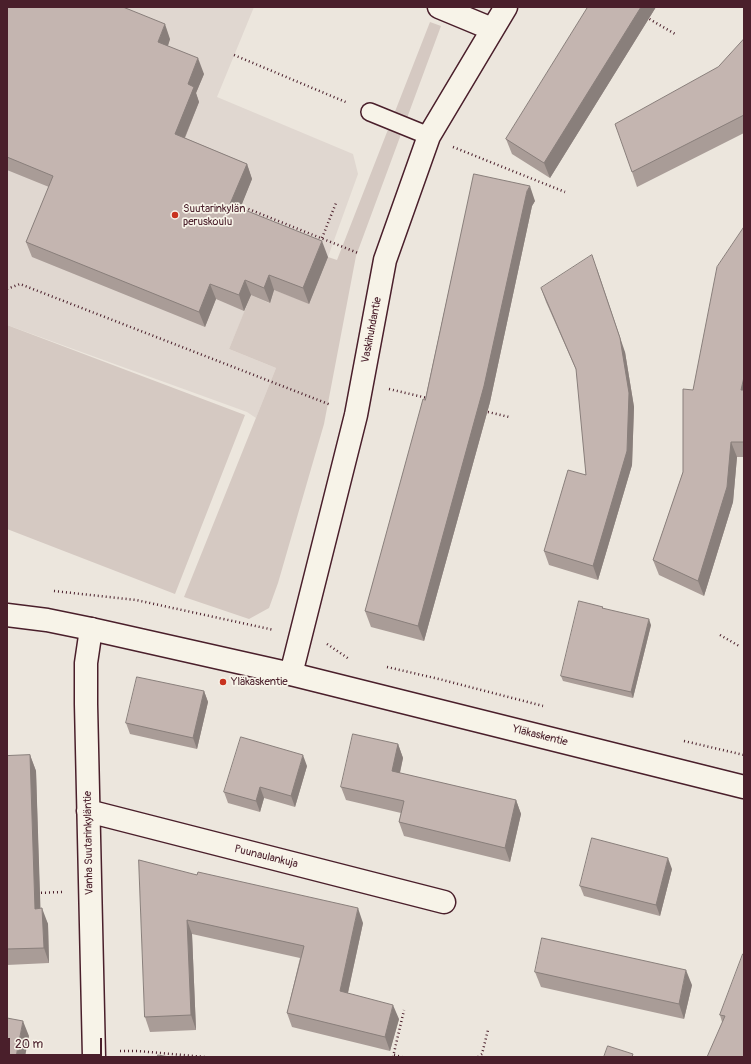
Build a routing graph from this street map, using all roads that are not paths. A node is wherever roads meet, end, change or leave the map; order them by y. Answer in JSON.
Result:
{"nodes":[{"id":1,"x":439,"y":7,"type":"edge"},
{"id":2,"x":506,"y":7,"type":"edge"},
{"id":3,"x":492,"y":29,"type":"junction"},
{"id":4,"x":370,"y":112,"type":"road end"},
{"id":5,"x":429,"y":136,"type":"junction"},
{"id":6,"x":7,"y":615,"type":"edge"},
{"id":7,"x":91,"y":629,"type":"junction"},
{"id":8,"x":291,"y":674,"type":"junction"},
{"id":9,"x":744,"y":787,"type":"edge"},
{"id":10,"x":88,"y":811,"type":"junction"},
{"id":11,"x":444,"y":902,"type":"dead end"},
{"id":12,"x":94,"y":1054,"type":"edge"}],
"edges":[{"from":1,"to":3,"type":"street"},
{"from":2,"to":3,"type":"street","name":"Vaskihuhdantie"},
{"from":3,"to":5,"type":"street","name":"Vaskihuhdantie"},
{"from":4,"to":5,"type":"lane"},
{"from":5,"to":8,"type":"street","name":"Vaskihuhdantie"},
{"from":6,"to":7,"type":"street","name":"Yläkaskentie"},
{"from":7,"to":8,"type":"street","name":"Yläkaskentie"},
{"from":7,"to":10,"type":"street","name":"Vanha Suutarinkyläntie"},
{"from":8,"to":9,"type":"street","name":"Yläkaskentie"},
{"from":10,"to":11,"type":"street","name":"Puunaulankuja"},
{"from":10,"to":12,"type":"street","name":"Vanha Suutarinkyläntie"}]}
